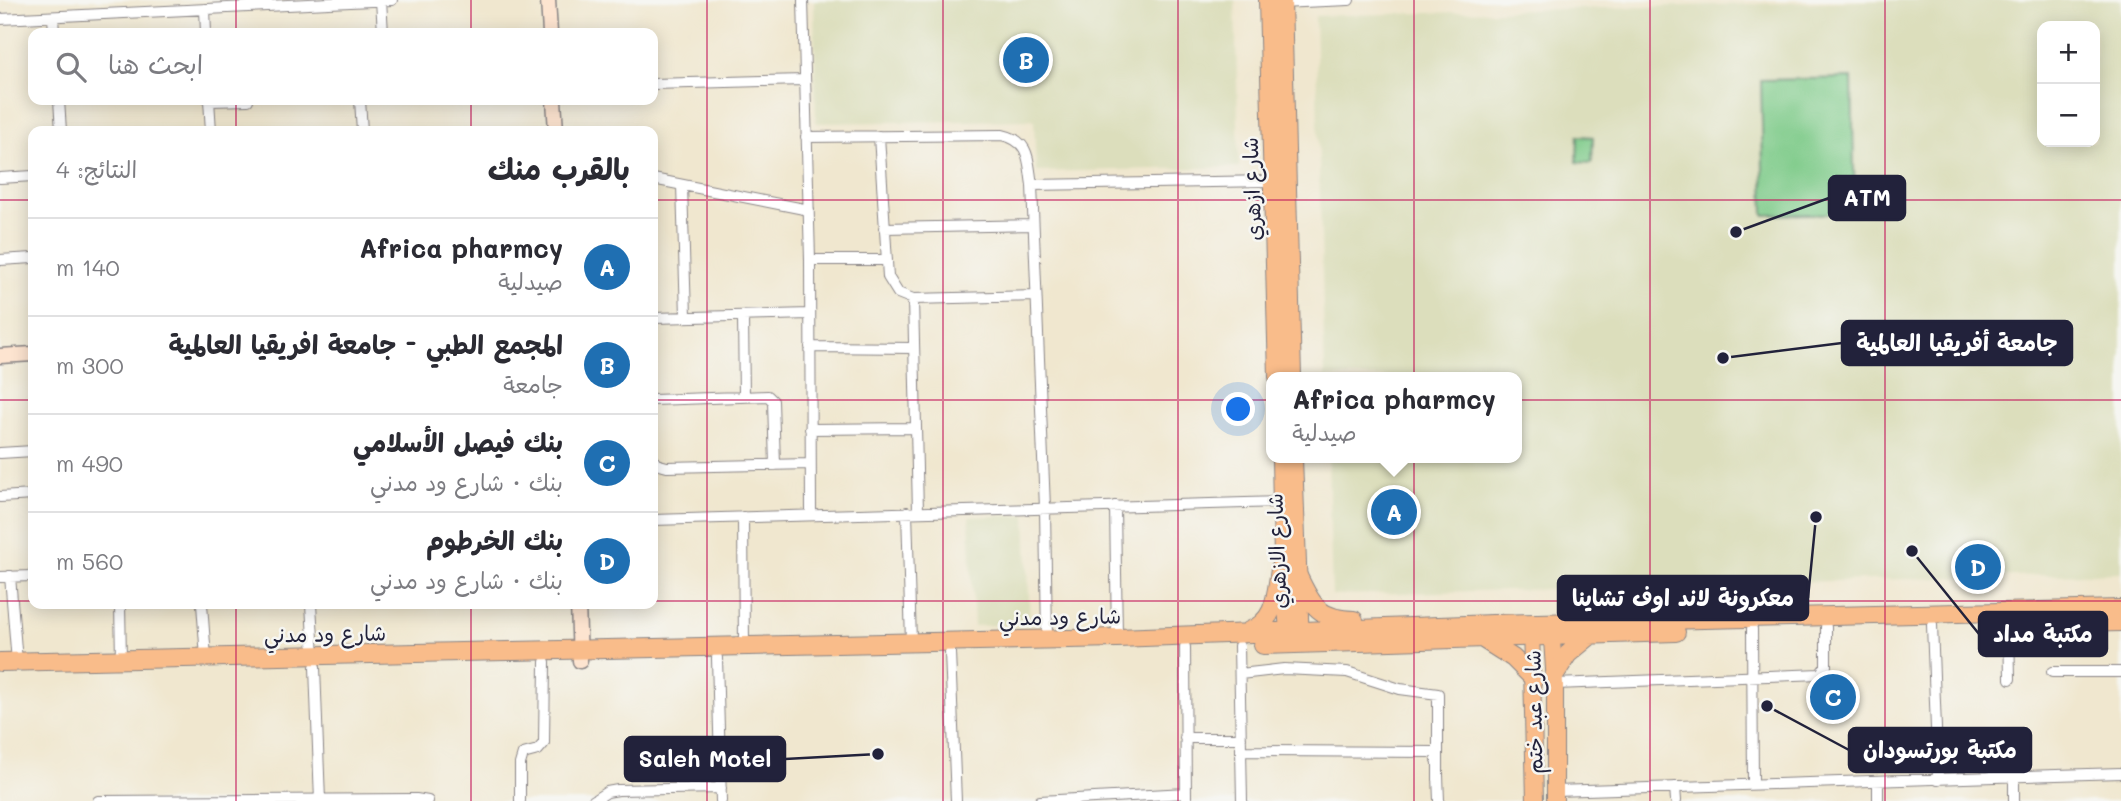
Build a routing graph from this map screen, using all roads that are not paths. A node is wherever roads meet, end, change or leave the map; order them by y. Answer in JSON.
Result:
{"nodes":[{"id":1,"x":381,"y":0,"type":"edge"},
{"id":2,"x":392,"y":0,"type":"edge"},
{"id":3,"x":548,"y":0,"type":"edge"},
{"id":4,"x":803,"y":0,"type":"edge"},
{"id":5,"x":1349,"y":0,"type":"edge"},
{"id":6,"x":1275,"y":1,"type":"edge"},
{"id":7,"x":225,"y":4,"type":"edge"},
{"id":8,"x":205,"y":9,"type":"junction"},
{"id":9,"x":53,"y":17,"type":"junction"},
{"id":10,"x":0,"y":19,"type":"edge"},
{"id":11,"x":54,"y":28,"type":"edge"},
{"id":12,"x":206,"y":28,"type":"edge"},
{"id":13,"x":383,"y":28,"type":"edge"},
{"id":14,"x":550,"y":28,"type":"edge"},
{"id":15,"x":805,"y":79,"type":"junction"},
{"id":16,"x":658,"y":83,"type":"edge"},
{"id":17,"x":59,"y":105,"type":"edge"},
{"id":18,"x":209,"y":105,"type":"edge"},
{"id":19,"x":360,"y":105,"type":"edge"},
{"id":20,"x":554,"y":105,"type":"edge"},
{"id":21,"x":61,"y":126,"type":"edge"},
{"id":22,"x":211,"y":126,"type":"edge"},
{"id":23,"x":362,"y":126,"type":"edge"},
{"id":24,"x":556,"y":126,"type":"edge"},
{"id":25,"x":879,"y":136,"type":"junction"},
{"id":26,"x":806,"y":137,"type":"junction"},
{"id":27,"x":28,"y":176,"type":"edge"},
{"id":28,"x":0,"y":178,"type":"edge"},
{"id":29,"x":658,"y":180,"type":"edge"},
{"id":30,"x":1272,"y":181,"type":"junction"},
{"id":31,"x":681,"y":185,"type":"junction"},
{"id":32,"x":1032,"y":185,"type":"junction"},
{"id":33,"x":808,"y":209,"type":"junction"},
{"id":34,"x":1033,"y":225,"type":"junction"},
{"id":35,"x":884,"y":228,"type":"junction"},
{"id":36,"x":28,"y":258,"type":"edge"},
{"id":37,"x":0,"y":260,"type":"edge"},
{"id":38,"x":810,"y":260,"type":"junction"},
{"id":39,"x":886,"y":260,"type":"junction"},
{"id":40,"x":1036,"y":296,"type":"junction"},
{"id":41,"x":913,"y":299,"type":"junction"},
{"id":42,"x":810,"y":314,"type":"junction"},
{"id":43,"x":686,"y":316,"type":"junction"},
{"id":44,"x":743,"y":317,"type":"junction"},
{"id":45,"x":658,"y":318,"type":"edge"},
{"id":46,"x":810,"y":346,"type":"junction"},
{"id":47,"x":914,"y":348,"type":"junction"},
{"id":48,"x":28,"y":354,"type":"edge"},
{"id":49,"x":0,"y":356,"type":"edge"},
{"id":50,"x":1277,"y":372,"type":"edge"},
{"id":51,"x":1293,"y":372,"type":"edge"},
{"id":52,"x":744,"y":397,"type":"junction"},
{"id":53,"x":658,"y":400,"type":"edge"},
{"id":54,"x":916,"y":428,"type":"junction"},
{"id":55,"x":810,"y":429,"type":"junction"},
{"id":56,"x":28,"y":451,"type":"edge"},
{"id":57,"x":0,"y":453,"type":"edge"},
{"id":58,"x":1280,"y":463,"type":"edge"},
{"id":59,"x":1294,"y":463,"type":"edge"},
{"id":60,"x":810,"y":464,"type":"junction"},
{"id":61,"x":658,"y":465,"type":"edge"},
{"id":62,"x":775,"y":465,"type":"junction"},
{"id":63,"x":28,"y":495,"type":"edge"},
{"id":64,"x":0,"y":497,"type":"edge"},
{"id":65,"x":1281,"y":502,"type":"junction"},
{"id":66,"x":1115,"y":506,"type":"junction"},
{"id":67,"x":1045,"y":508,"type":"junction"},
{"id":68,"x":912,"y":512,"type":"junction"},
{"id":69,"x":810,"y":515,"type":"junction"},
{"id":70,"x":743,"y":517,"type":"junction"},
{"id":71,"x":658,"y":520,"type":"edge"},
{"id":72,"x":1282,"y":560,"type":"junction"},
{"id":73,"x":5,"y":576,"type":"edge"},
{"id":74,"x":28,"y":576,"type":"edge"},
{"id":75,"x":1298,"y":576,"type":"junction"},
{"id":76,"x":120,"y":609,"type":"edge"},
{"id":77,"x":202,"y":609,"type":"edge"},
{"id":78,"x":311,"y":609,"type":"edge"},
{"id":79,"x":578,"y":609,"type":"edge"},
{"id":80,"x":2121,"y":609,"type":"edge"},
{"id":81,"x":2121,"y":622,"type":"edge"},
{"id":82,"x":2009,"y":623,"type":"junction"},
{"id":83,"x":1932,"y":625,"type":"junction"},
{"id":84,"x":1826,"y":627,"type":"junction"},
{"id":85,"x":1752,"y":629,"type":"junction"},
{"id":86,"x":1532,"y":630,"type":"junction"},
{"id":87,"x":1551,"y":630,"type":"junction"},
{"id":88,"x":1488,"y":631,"type":"junction"},
{"id":89,"x":1591,"y":635,"type":"junction"},
{"id":90,"x":1294,"y":637,"type":"junction"},
{"id":91,"x":1117,"y":638,"type":"junction"},
{"id":92,"x":1047,"y":639,"type":"junction"},
{"id":93,"x":1240,"y":640,"type":"junction"},
{"id":94,"x":911,"y":642,"type":"junction"},
{"id":95,"x":744,"y":646,"type":"junction"},
{"id":96,"x":1185,"y":647,"type":"junction"},
{"id":97,"x":950,"y":652,"type":"junction"},
{"id":98,"x":580,"y":655,"type":"junction"},
{"id":99,"x":206,"y":658,"type":"junction"},
{"id":100,"x":717,"y":658,"type":"junction"},
{"id":101,"x":121,"y":660,"type":"junction"},
{"id":102,"x":8,"y":662,"type":"edge"},
{"id":103,"x":314,"y":662,"type":"junction"},
{"id":104,"x":545,"y":662,"type":"junction"},
{"id":105,"x":2121,"y":672,"type":"edge"},
{"id":106,"x":0,"y":673,"type":"edge"},
{"id":107,"x":2052,"y":673,"type":"dead end"},
{"id":108,"x":1240,"y":674,"type":"junction"},
{"id":109,"x":1752,"y":678,"type":"junction"},
{"id":110,"x":1534,"y":679,"type":"junction"},
{"id":111,"x":2010,"y":679,"type":"dead end"},
{"id":112,"x":1555,"y":680,"type":"junction"},
{"id":113,"x":1185,"y":738,"type":"junction"},
{"id":114,"x":1241,"y":738,"type":"junction"},
{"id":115,"x":1242,"y":751,"type":"junction"},
{"id":116,"x":2121,"y":773,"type":"edge"},
{"id":117,"x":2014,"y":778,"type":"junction"},
{"id":118,"x":1438,"y":780,"type":"junction"},
{"id":119,"x":1938,"y":780,"type":"junction"},
{"id":120,"x":1878,"y":781,"type":"junction"},
{"id":121,"x":1753,"y":783,"type":"junction"},
{"id":122,"x":1675,"y":787,"type":"junction"},
{"id":123,"x":721,"y":788,"type":"junction"},
{"id":124,"x":1555,"y":796,"type":"edge"},
{"id":125,"x":1186,"y":797,"type":"edge"},
{"id":126,"x":320,"y":799,"type":"edge"},
{"id":127,"x":98,"y":801,"type":"edge"},
{"id":128,"x":124,"y":801,"type":"edge"},
{"id":129,"x":428,"y":801,"type":"edge"},
{"id":130,"x":520,"y":801,"type":"edge"},
{"id":131,"x":593,"y":801,"type":"edge"},
{"id":132,"x":721,"y":801,"type":"edge"},
{"id":133,"x":956,"y":801,"type":"edge"},
{"id":134,"x":1040,"y":801,"type":"edge"},
{"id":135,"x":1242,"y":801,"type":"edge"},
{"id":136,"x":1439,"y":801,"type":"edge"},
{"id":137,"x":1535,"y":801,"type":"edge"},
{"id":138,"x":1675,"y":801,"type":"edge"},
{"id":139,"x":1878,"y":801,"type":"edge"},
{"id":140,"x":2014,"y":801,"type":"edge"}],
"edges":[{"from":1,"to":2,"type":"street"},
{"from":1,"to":7,"type":"street"},
{"from":1,"to":13,"type":"street"},
{"from":3,"to":14,"type":"street"},
{"from":4,"to":15,"type":"street"},
{"from":5,"to":6,"type":"street"},
{"from":6,"to":30,"type":"main road","name":"شارع ازهري"},
{"from":6,"to":51,"type":"main road"},
{"from":7,"to":8,"type":"street"},
{"from":8,"to":9,"type":"street"},
{"from":8,"to":12,"type":"street"},
{"from":9,"to":10,"type":"street"},
{"from":9,"to":11,"type":"street"},
{"from":15,"to":16,"type":"street"},
{"from":15,"to":26,"type":"street"},
{"from":17,"to":21,"type":"street"},
{"from":18,"to":22,"type":"street"},
{"from":19,"to":23,"type":"street"},
{"from":20,"to":24,"type":"street"},
{"from":25,"to":26,"type":"street"},
{"from":25,"to":32,"type":"street"},
{"from":25,"to":35,"type":"street"},
{"from":26,"to":33,"type":"street"},
{"from":27,"to":28,"type":"street"},
{"from":29,"to":31,"type":"street"},
{"from":30,"to":32,"type":"street"},
{"from":30,"to":50,"type":"main road","name":"شارع ازهري"},
{"from":31,"to":33,"type":"street"},
{"from":31,"to":43,"type":"street"},
{"from":32,"to":34,"type":"street"},
{"from":33,"to":38,"type":"street"},
{"from":34,"to":35,"type":"street"},
{"from":34,"to":40,"type":"street"},
{"from":35,"to":39,"type":"street"},
{"from":36,"to":37,"type":"street"},
{"from":38,"to":39,"type":"street"},
{"from":38,"to":42,"type":"street"},
{"from":39,"to":41,"type":"street"},
{"from":40,"to":41,"type":"street"},
{"from":40,"to":67,"type":"street"},
{"from":41,"to":47,"type":"street"},
{"from":42,"to":44,"type":"street"},
{"from":42,"to":46,"type":"street"},
{"from":43,"to":44,"type":"street"},
{"from":43,"to":45,"type":"street"},
{"from":44,"to":52,"type":"street"},
{"from":46,"to":47,"type":"street"},
{"from":46,"to":55,"type":"street"},
{"from":47,"to":54,"type":"street"},
{"from":48,"to":49,"type":"street"},
{"from":52,"to":53,"type":"street"},
{"from":52,"to":62,"type":"street"},
{"from":54,"to":55,"type":"street"},
{"from":54,"to":68,"type":"street"},
{"from":55,"to":60,"type":"street"},
{"from":56,"to":57,"type":"street"},
{"from":58,"to":65,"type":"main road"},
{"from":59,"to":75,"type":"main road","name":"شارع الازهري"},
{"from":60,"to":62,"type":"street"},
{"from":60,"to":69,"type":"street"},
{"from":61,"to":62,"type":"street"},
{"from":63,"to":64,"type":"street"},
{"from":65,"to":66,"type":"street"},
{"from":65,"to":72,"type":"main road"},
{"from":66,"to":67,"type":"street"},
{"from":66,"to":91,"type":"street"},
{"from":67,"to":68,"type":"street"},
{"from":67,"to":92,"type":"street"},
{"from":68,"to":69,"type":"street"},
{"from":68,"to":94,"type":"street"},
{"from":69,"to":70,"type":"street"},
{"from":70,"to":71,"type":"street"},
{"from":70,"to":95,"type":"street"},
{"from":72,"to":90,"type":"main road"},
{"from":72,"to":93,"type":"highway"},
{"from":73,"to":74,"type":"street"},
{"from":73,"to":102,"type":"street"},
{"from":75,"to":88,"type":"highway"},
{"from":75,"to":90,"type":"main road","name":"شارع الازهري"},
{"from":76,"to":101,"type":"street"},
{"from":77,"to":99,"type":"street"},
{"from":78,"to":103,"type":"street"},
{"from":79,"to":98,"type":"street"},
{"from":80,"to":87,"type":"highway","name":"شارع ود مدني"},
{"from":81,"to":82,"type":"highway","name":"شارع ود مدني"},
{"from":82,"to":83,"type":"highway","name":"شارع ود مدني"},
{"from":82,"to":111,"type":"street"},
{"from":83,"to":84,"type":"highway","name":"شارع ود مدني"},
{"from":83,"to":119,"type":"street"},
{"from":84,"to":85,"type":"highway","name":"شارع ود مدني"},
{"from":84,"to":109,"type":"street"},
{"from":85,"to":89,"type":"highway","name":"شارع ود مدني"},
{"from":85,"to":109,"type":"street"},
{"from":86,"to":87,"type":"highway","name":"شارع ود مدني"},
{"from":86,"to":88,"type":"highway","name":"شارع ود مدني"},
{"from":86,"to":110,"type":"main road","name":"شارع عبد ختم"},
{"from":87,"to":89,"type":"highway","name":"شارع ود مدني"},
{"from":87,"to":112,"type":"main road","name":"شارع عبد ختم"},
{"from":88,"to":90,"type":"highway","name":"شارع ود مدني"},
{"from":88,"to":110,"type":"highway"},
{"from":89,"to":112,"type":"highway"},
{"from":90,"to":93,"type":"highway","name":"شارع ود مدني"},
{"from":91,"to":92,"type":"highway","name":"شارع ود مدني"},
{"from":91,"to":93,"type":"highway","name":"شارع ود مدني"},
{"from":92,"to":94,"type":"highway","name":"شارع ود مدني"},
{"from":93,"to":96,"type":"highway","name":"شارع ود مدني"},
{"from":93,"to":108,"type":"street"},
{"from":94,"to":95,"type":"highway","name":"شارع ود مدني"},
{"from":95,"to":98,"type":"highway","name":"شارع ود مدني"},
{"from":96,"to":97,"type":"highway","name":"شارع ود مدني"},
{"from":96,"to":113,"type":"street"},
{"from":97,"to":100,"type":"highway","name":"شارع ود مدني"},
{"from":97,"to":133,"type":"street"},
{"from":98,"to":100,"type":"highway","name":"شارع ود مدني"},
{"from":98,"to":103,"type":"highway","name":"شارع ود مدني"},
{"from":98,"to":104,"type":"highway","name":"شارع ود مدني"},
{"from":99,"to":101,"type":"highway","name":"شارع ود مدني"},
{"from":99,"to":103,"type":"highway","name":"شارع ود مدني"},
{"from":100,"to":123,"type":"street"},
{"from":101,"to":102,"type":"highway","name":"شارع ود مدني"},
{"from":103,"to":104,"type":"highway","name":"شارع ود مدني"},
{"from":103,"to":106,"type":"highway","name":"شارع ود مدني"},
{"from":103,"to":126,"type":"street"},
{"from":104,"to":130,"type":"street"},
{"from":105,"to":107,"type":"street"},
{"from":108,"to":114,"type":"street"},
{"from":108,"to":118,"type":"street"},
{"from":109,"to":112,"type":"street"},
{"from":109,"to":121,"type":"street"},
{"from":110,"to":137,"type":"main road","name":"شارع عبد ختم"},
{"from":112,"to":124,"type":"main road","name":"شارع عبد ختم"},
{"from":113,"to":114,"type":"street"},
{"from":113,"to":125,"type":"street"},
{"from":114,"to":115,"type":"street"},
{"from":115,"to":118,"type":"street"},
{"from":115,"to":135,"type":"street"},
{"from":116,"to":117,"type":"street"},
{"from":117,"to":119,"type":"street"},
{"from":117,"to":140,"type":"street"},
{"from":118,"to":136,"type":"street"},
{"from":119,"to":120,"type":"street"},
{"from":120,"to":121,"type":"street"},
{"from":120,"to":139,"type":"street"},
{"from":121,"to":122,"type":"street"},
{"from":122,"to":124,"type":"street"},
{"from":122,"to":138,"type":"street"},
{"from":123,"to":131,"type":"street"},
{"from":123,"to":132,"type":"street"},
{"from":125,"to":134,"type":"street"},
{"from":126,"to":128,"type":"street"},
{"from":126,"to":129,"type":"street"},
{"from":127,"to":128,"type":"street"}]}
